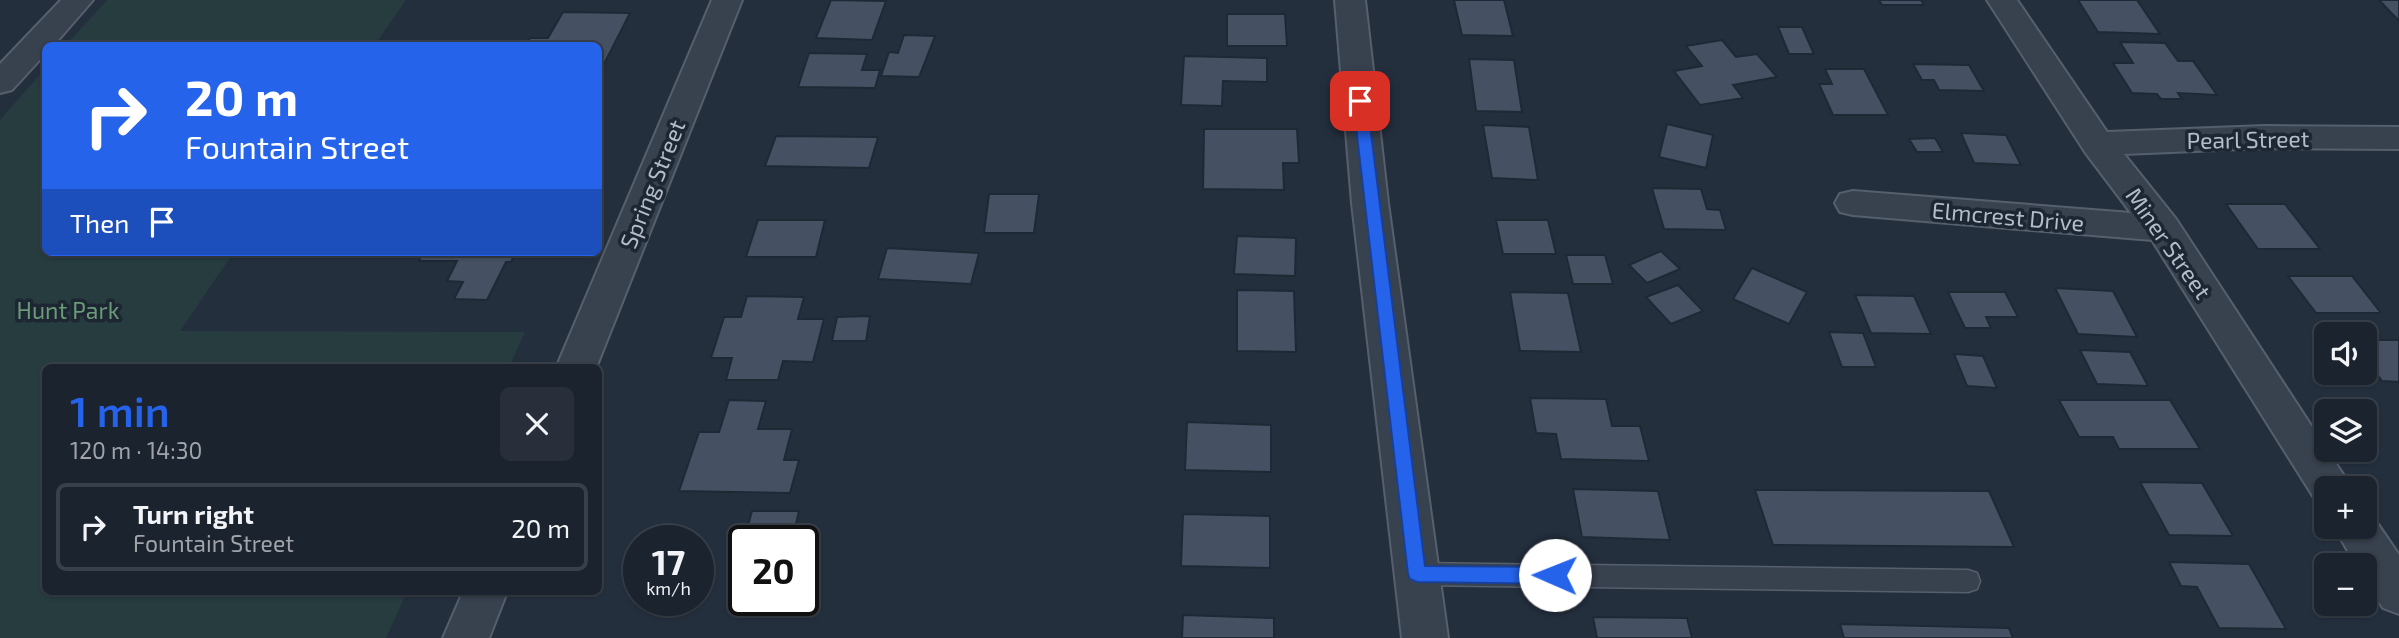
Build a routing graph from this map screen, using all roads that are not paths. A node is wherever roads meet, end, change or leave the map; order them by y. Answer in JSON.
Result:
{"nodes":[{"id":1,"x":78,"y":0,"type":"edge"},
{"id":2,"x":727,"y":0,"type":"edge"},
{"id":3,"x":1350,"y":0,"type":"edge"},
{"id":4,"x":2003,"y":0,"type":"edge"},
{"id":5,"x":0,"y":83,"type":"edge"},
{"id":6,"x":2399,"y":138,"type":"edge"},
{"id":7,"x":2096,"y":144,"type":"junction"},
{"id":8,"x":1853,"y":203,"type":"dead end"},
{"id":9,"x":2163,"y":228,"type":"junction"},
{"id":10,"x":578,"y":364,"type":"edge"},
{"id":11,"x":2323,"y":476,"type":"edge"},
{"id":12,"x":2364,"y":539,"type":"edge"},
{"id":13,"x":1417,"y":574,"type":"junction"},
{"id":14,"x":1968,"y":581,"type":"dead end"},
{"id":15,"x":2399,"y":594,"type":"edge"},
{"id":16,"x":484,"y":595,"type":"edge"},
{"id":17,"x":466,"y":638,"type":"edge"},
{"id":18,"x":1425,"y":638,"type":"edge"}],
"edges":[{"from":1,"to":5,"type":"street"},
{"from":2,"to":10,"type":"street","name":"Spring Street"},
{"from":3,"to":13,"type":"street"},
{"from":4,"to":7,"type":"street","name":"Miner Street"},
{"from":6,"to":7,"type":"street","name":"Pearl Street"},
{"from":7,"to":9,"type":"street","name":"Miner Street"},
{"from":8,"to":9,"type":"street","name":"Elmcrest Drive"},
{"from":9,"to":11,"type":"street","name":"Miner Street"},
{"from":12,"to":15,"type":"street"},
{"from":13,"to":14,"type":"lane"},
{"from":13,"to":18,"type":"street"},
{"from":16,"to":17,"type":"street"}]}
